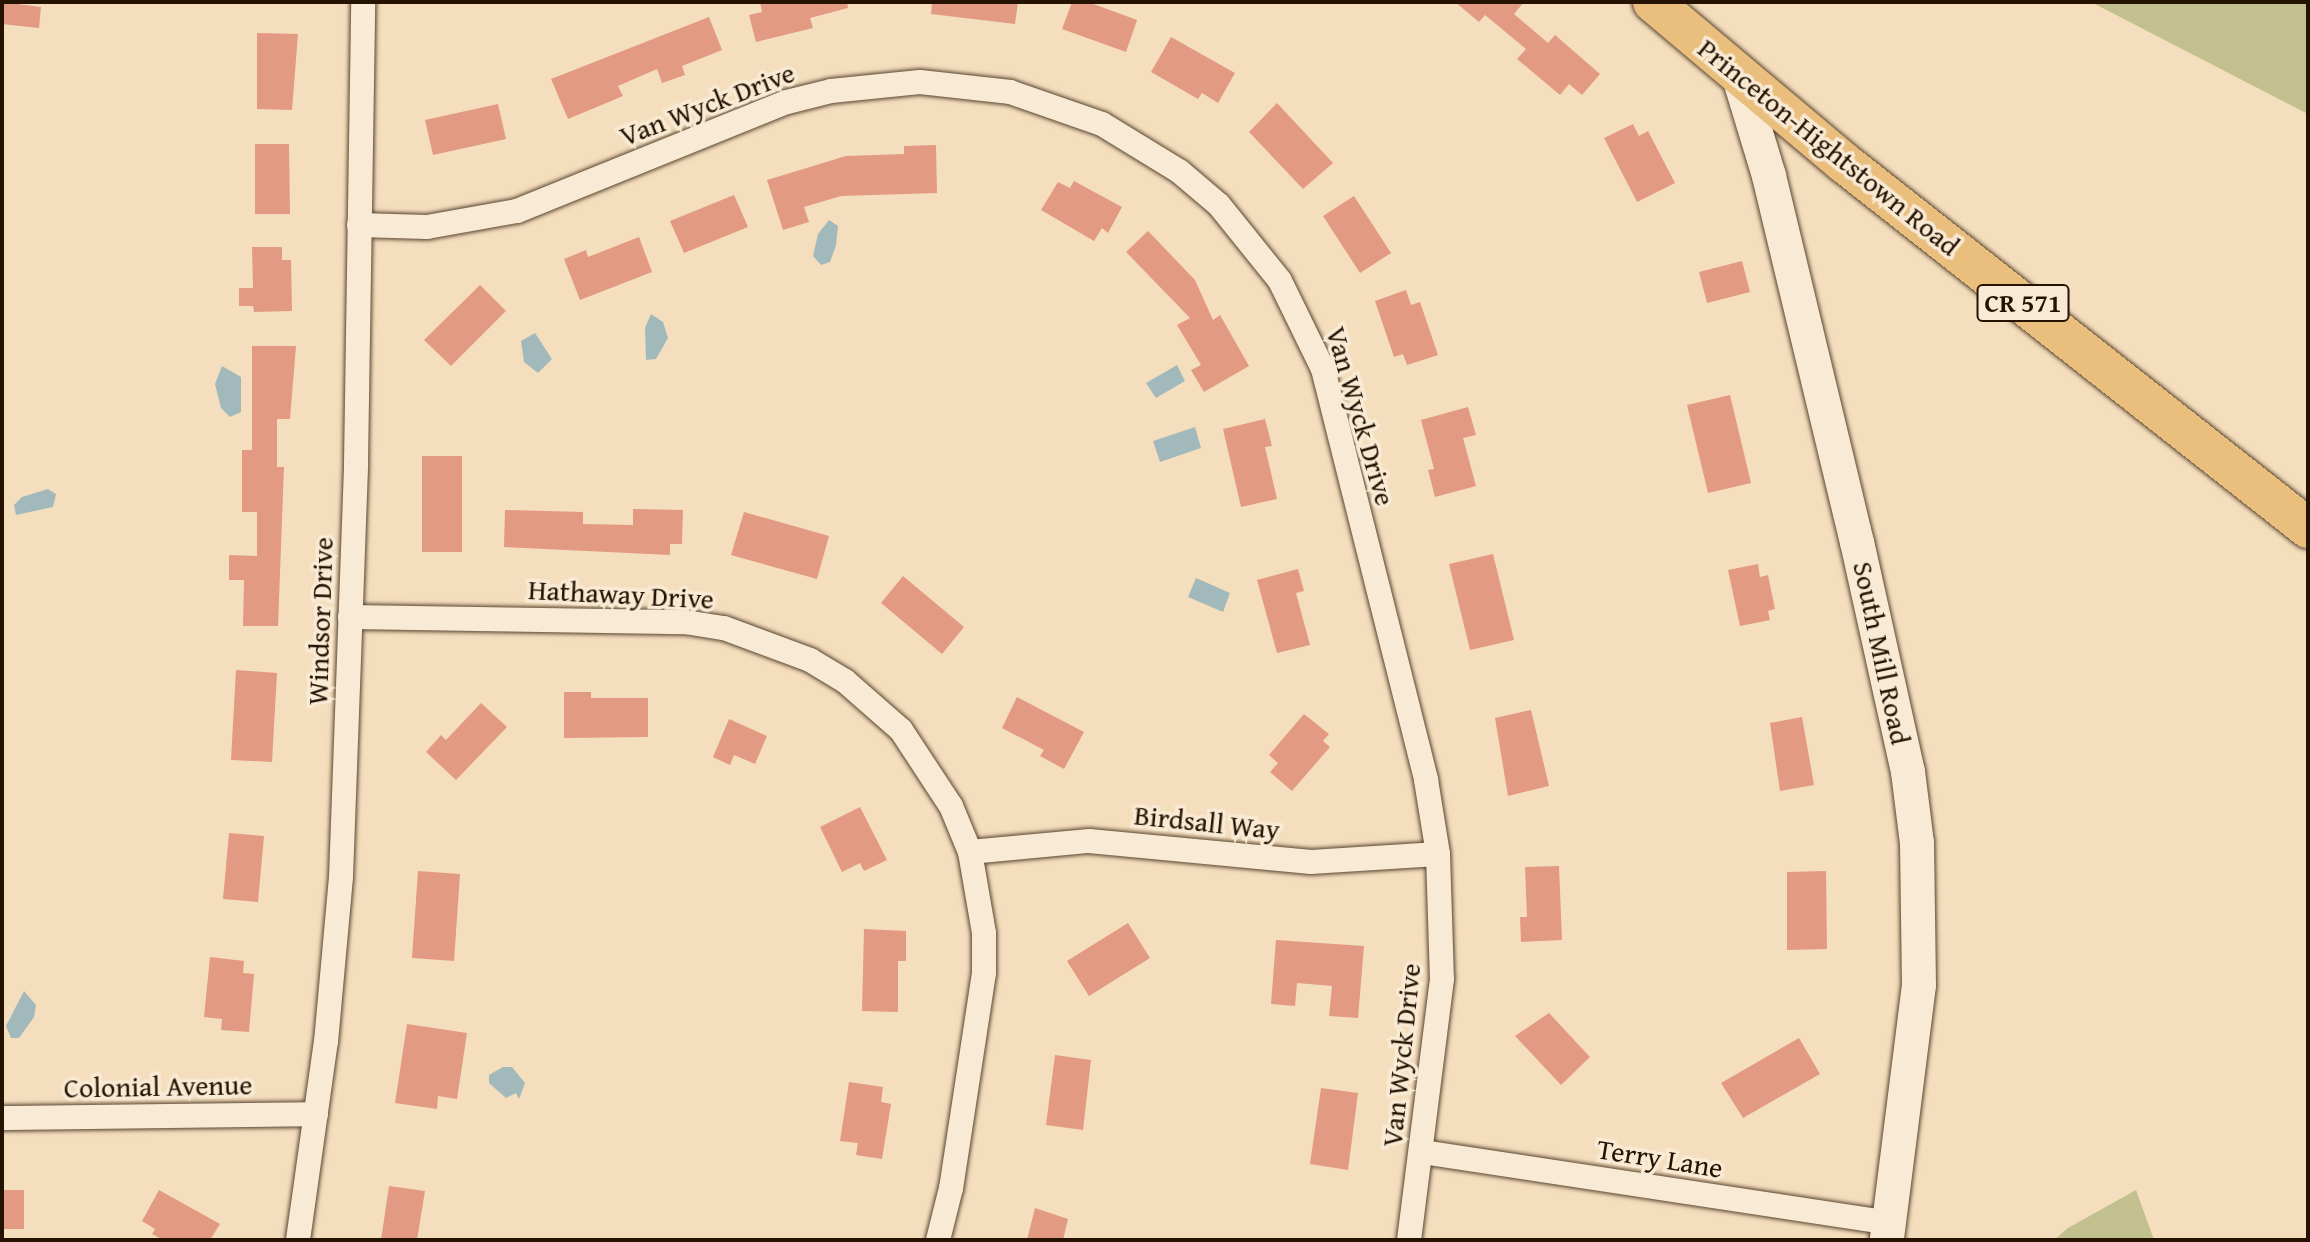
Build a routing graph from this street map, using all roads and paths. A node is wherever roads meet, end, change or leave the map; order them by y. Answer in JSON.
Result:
{"nodes":[{"id":1,"x":363,"y":2,"type":"edge"},
{"id":2,"x":1653,"y":2,"type":"edge"},
{"id":3,"x":1739,"y":77,"type":"junction"},
{"id":4,"x":359,"y":225,"type":"junction"},
{"id":5,"x":2308,"y":528,"type":"edge"},
{"id":6,"x":350,"y":617,"type":"junction"},
{"id":7,"x":970,"y":852,"type":"junction"},
{"id":8,"x":1438,"y":854,"type":"junction"},
{"id":9,"x":316,"y":1114,"type":"junction"},
{"id":10,"x":2,"y":1118,"type":"edge"},
{"id":11,"x":1422,"y":1152,"type":"junction"},
{"id":12,"x":1888,"y":1232,"type":"edge"},
{"id":13,"x":298,"y":1240,"type":"edge"},
{"id":14,"x":938,"y":1240,"type":"edge"},
{"id":15,"x":1409,"y":1240,"type":"edge"}],
"edges":[{"from":1,"to":4,"type":"street","name":"Windsor Drive"},
{"from":2,"to":3,"type":"main road","name":"Princeton-Hightstown Road"},
{"from":3,"to":5,"type":"main road","name":"Princeton-Hightstown Road","number":"CR 571"},
{"from":3,"to":12,"type":"main road","name":"South Mill Road"},
{"from":4,"to":6,"type":"street","name":"Windsor Drive"},
{"from":4,"to":8,"type":"street","name":"Van Wyck Drive"},
{"from":6,"to":7,"type":"street","name":"Hathaway Drive"},
{"from":6,"to":9,"type":"street","name":"Windsor Drive"},
{"from":7,"to":8,"type":"street","name":"Birdsall Way"},
{"from":7,"to":14,"type":"street","name":"Hathaway Drive"},
{"from":8,"to":11,"type":"street","name":"Van Wyck Drive"},
{"from":9,"to":10,"type":"street","name":"Colonial Avenue"},
{"from":9,"to":13,"type":"street","name":"Windsor Drive"},
{"from":11,"to":12,"type":"street","name":"Terry Lane"},
{"from":11,"to":15,"type":"street","name":"Van Wyck Drive"}]}
